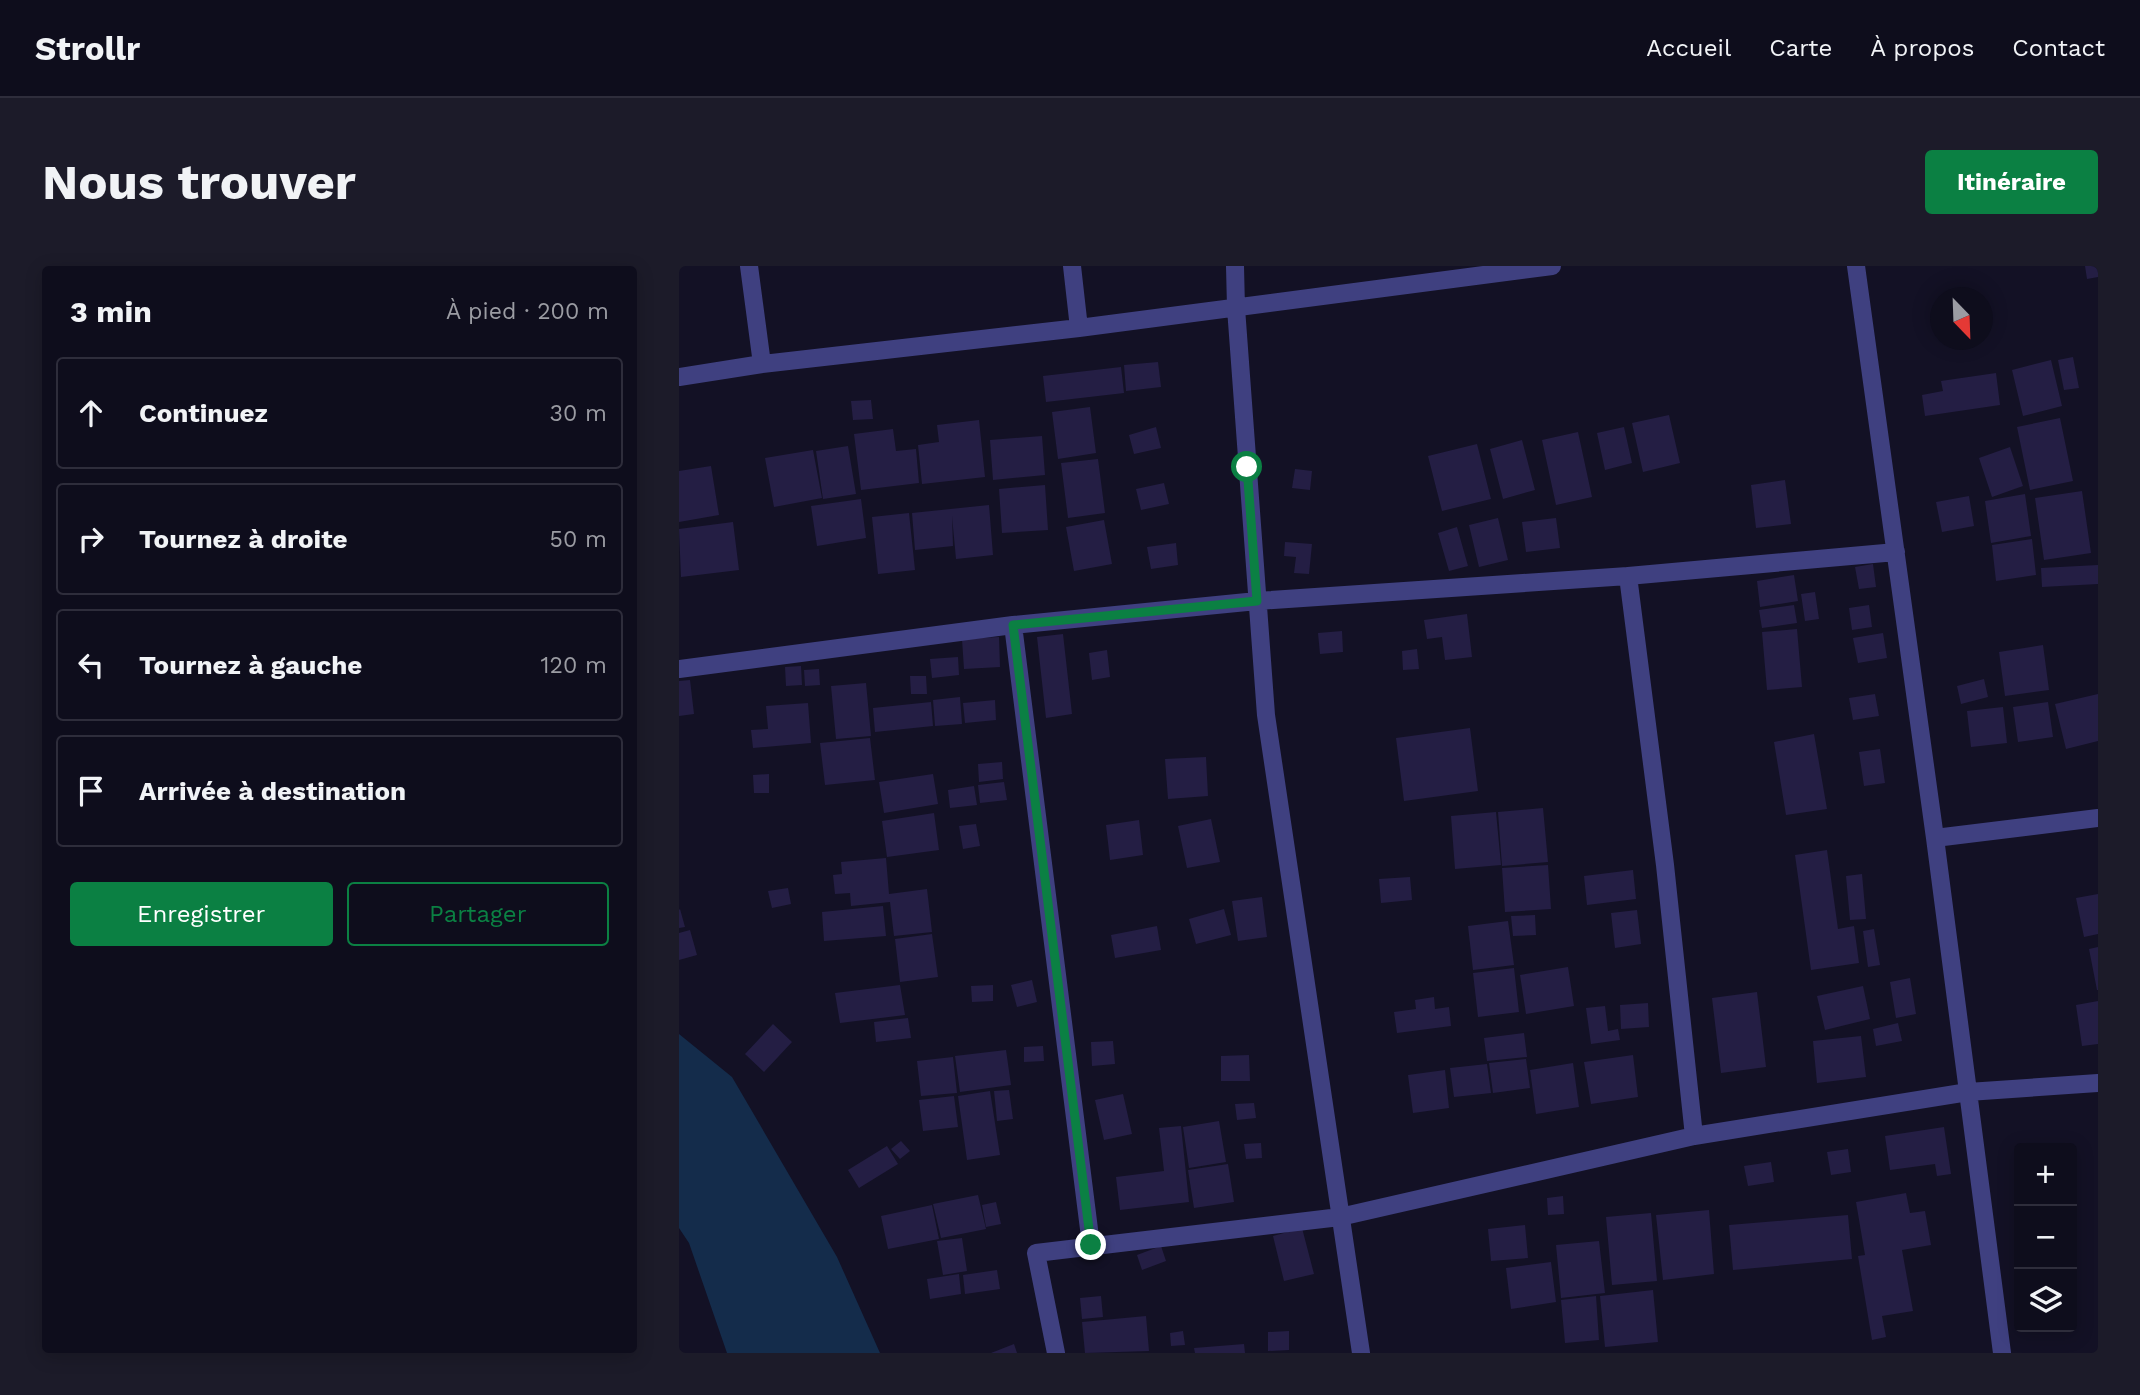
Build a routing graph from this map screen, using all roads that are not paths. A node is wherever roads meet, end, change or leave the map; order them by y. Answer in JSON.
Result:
{"nodes":[{"id":1,"x":749,"y":266,"type":"edge"},
{"id":2,"x":1072,"y":266,"type":"edge"},
{"id":3,"x":1235,"y":266,"type":"edge"},
{"id":4,"x":1552,"y":266,"type":"edge"},
{"id":5,"x":1856,"y":266,"type":"edge"},
{"id":6,"x":1236,"y":308,"type":"junction"},
{"id":7,"x":1079,"y":328,"type":"junction"},
{"id":8,"x":762,"y":365,"type":"junction"},
{"id":9,"x":679,"y":377,"type":"edge"},
{"id":10,"x":1896,"y":552,"type":"junction"},
{"id":11,"x":1628,"y":576,"type":"junction"},
{"id":12,"x":1257,"y":601,"type":"junction"},
{"id":13,"x":1013,"y":625,"type":"junction"},
{"id":14,"x":679,"y":669,"type":"edge"},
{"id":15,"x":2098,"y":818,"type":"edge"},
{"id":16,"x":1935,"y":838,"type":"junction"},
{"id":17,"x":2098,"y":1083,"type":"edge"},
{"id":18,"x":1968,"y":1092,"type":"junction"},
{"id":19,"x":1694,"y":1136,"type":"junction"},
{"id":20,"x":1340,"y":1217,"type":"junction"},
{"id":21,"x":1091,"y":1245,"type":"junction"},
{"id":22,"x":1056,"y":1353,"type":"edge"},
{"id":23,"x":1361,"y":1353,"type":"edge"},
{"id":24,"x":2002,"y":1353,"type":"edge"}],
"edges":[{"from":1,"to":8,"type":"street"},
{"from":2,"to":7,"type":"street"},
{"from":3,"to":6,"type":"street"},
{"from":4,"to":6,"type":"street"},
{"from":5,"to":10,"type":"street"},
{"from":6,"to":7,"type":"street"},
{"from":6,"to":12,"type":"street"},
{"from":7,"to":8,"type":"street"},
{"from":8,"to":9,"type":"street"},
{"from":10,"to":11,"type":"street"},
{"from":10,"to":16,"type":"street"},
{"from":11,"to":12,"type":"street"},
{"from":11,"to":19,"type":"street"},
{"from":12,"to":13,"type":"street"},
{"from":12,"to":20,"type":"street"},
{"from":13,"to":14,"type":"street"},
{"from":13,"to":21,"type":"street"},
{"from":15,"to":16,"type":"street"},
{"from":16,"to":18,"type":"street"},
{"from":17,"to":18,"type":"street"},
{"from":18,"to":19,"type":"street"},
{"from":18,"to":24,"type":"street"},
{"from":19,"to":20,"type":"street"},
{"from":20,"to":21,"type":"street"},
{"from":20,"to":23,"type":"street"},
{"from":21,"to":22,"type":"street"}]}
